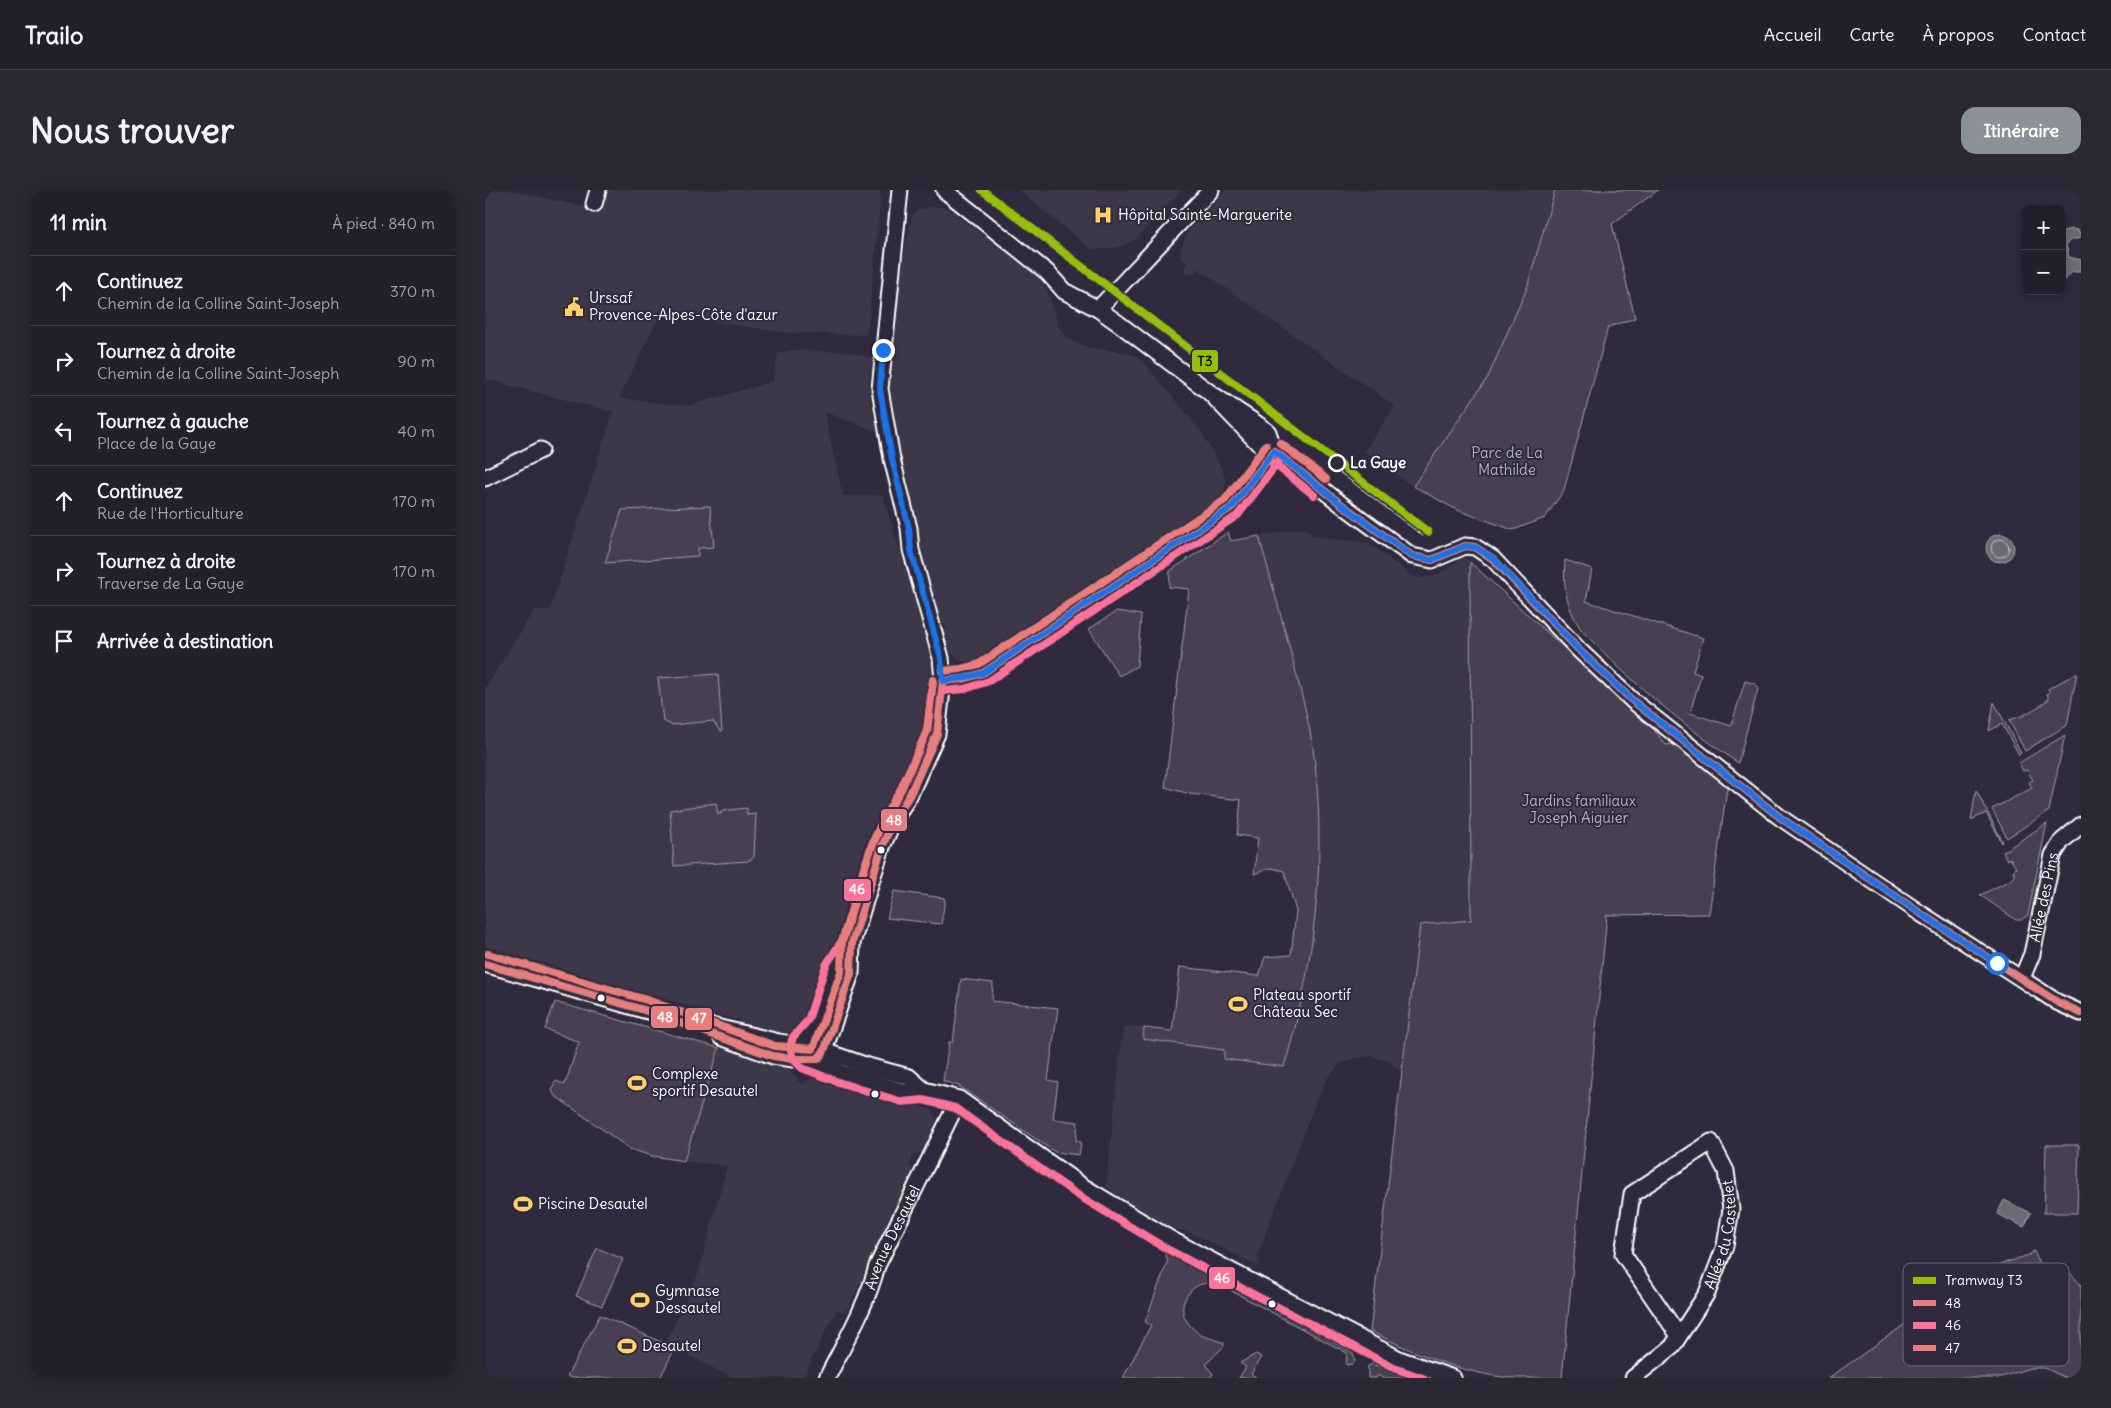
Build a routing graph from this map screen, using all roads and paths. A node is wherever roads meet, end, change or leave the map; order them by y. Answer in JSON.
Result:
{"nodes":[{"id":1,"x":900,"y":190,"type":"edge"},
{"id":2,"x":944,"y":190,"type":"edge"},
{"id":3,"x":1211,"y":190,"type":"edge"},
{"id":4,"x":1098,"y":309,"type":"junction"},
{"id":5,"x":541,"y":450,"type":"dead end"},
{"id":6,"x":1274,"y":451,"type":"junction"},
{"id":7,"x":485,"y":478,"type":"edge"},
{"id":8,"x":943,"y":681,"type":"junction"},
{"id":9,"x":2081,"y":825,"type":"edge"},
{"id":10,"x":852,"y":943,"type":"junction"},
{"id":11,"x":485,"y":964,"type":"edge"},
{"id":12,"x":2022,"y":978,"type":"junction"},
{"id":13,"x":644,"y":1010,"type":"junction"},
{"id":14,"x":2081,"y":1013,"type":"edge"},
{"id":15,"x":804,"y":1039,"type":"junction"},
{"id":16,"x":817,"y":1054,"type":"junction"},
{"id":17,"x":959,"y":1099,"type":"junction"},
{"id":18,"x":1679,"y":1336,"type":"junction"},
{"id":19,"x":827,"y":1378,"type":"edge"},
{"id":20,"x":1453,"y":1378,"type":"edge"},
{"id":21,"x":1633,"y":1378,"type":"edge"}],
"edges":[{"from":1,"to":8,"type":"street"},
{"from":2,"to":4,"type":"street"},
{"from":3,"to":4,"type":"street"},
{"from":4,"to":6,"type":"street"},
{"from":5,"to":7,"type":"street"},
{"from":6,"to":8,"type":"street"},
{"from":6,"to":12,"type":"street"},
{"from":8,"to":10,"type":"street"},
{"from":9,"to":12,"type":"street","name":"Allée des Pins"},
{"from":10,"to":15,"type":"street"},
{"from":10,"to":16,"type":"street"},
{"from":11,"to":13,"type":"street"},
{"from":12,"to":14,"type":"street"},
{"from":13,"to":15,"type":"street"},
{"from":13,"to":16,"type":"street"},
{"from":15,"to":16,"type":"street"},
{"from":15,"to":16,"type":"street"},
{"from":16,"to":17,"type":"street"},
{"from":17,"to":19,"type":"street","name":"Avenue Desautel"},
{"from":17,"to":20,"type":"street"},
{"from":18,"to":18,"type":"street","name":"Allée du Castelet"},
{"from":18,"to":21,"type":"street","name":"Allée du Castelet"}]}
